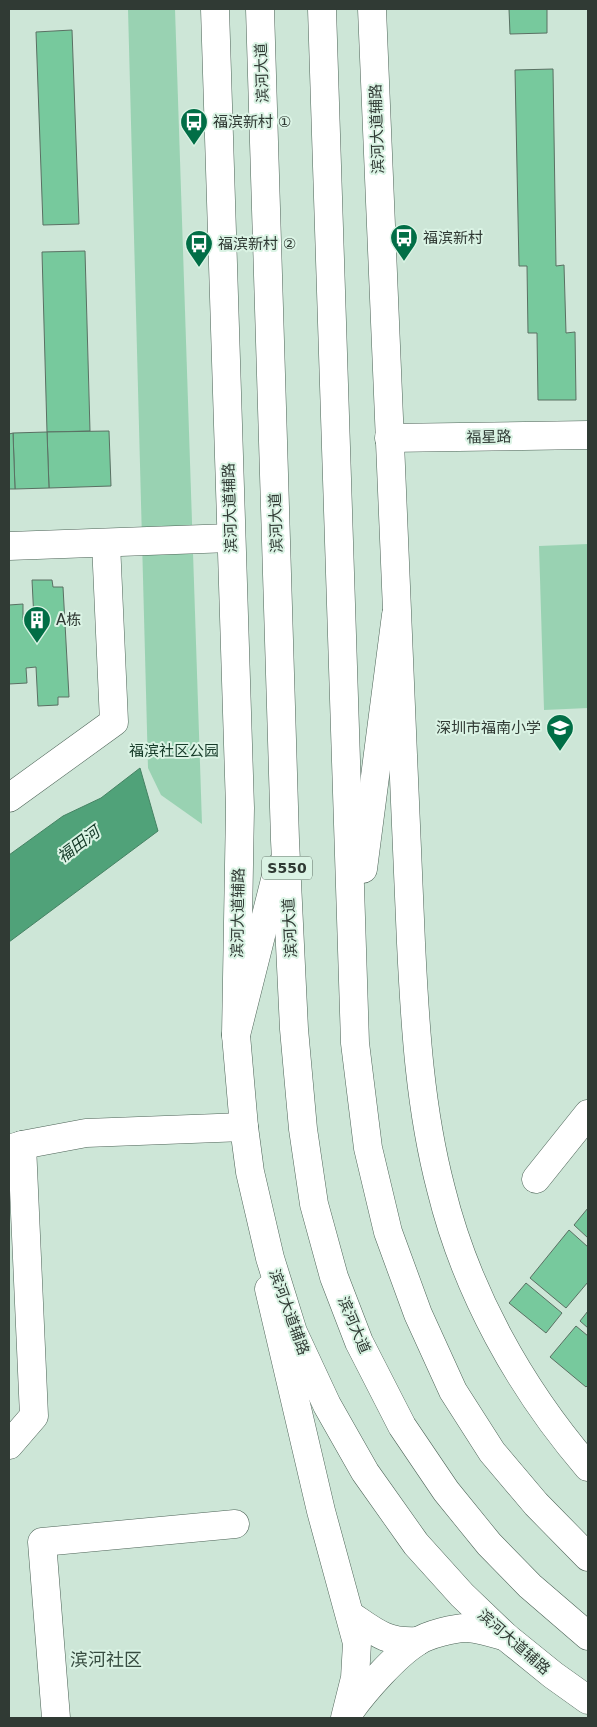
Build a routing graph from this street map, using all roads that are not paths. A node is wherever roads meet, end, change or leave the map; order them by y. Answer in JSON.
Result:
{"nodes":[{"id":1,"x":215,"y":9,"type":"edge"},
{"id":2,"x":244,"y":9,"type":"edge"},
{"id":3,"x":260,"y":9,"type":"edge"},
{"id":4,"x":322,"y":9,"type":"edge"},
{"id":5,"x":372,"y":9,"type":"edge"},
{"id":6,"x":263,"y":103,"type":"junction"},
{"id":7,"x":588,"y":435,"type":"edge"},
{"id":8,"x":389,"y":438,"type":"junction"},
{"id":9,"x":231,"y":538,"type":"junction"},
{"id":10,"x":106,"y":542,"type":"junction"},
{"id":11,"x":9,"y":546,"type":"edge"},
{"id":12,"x":396,"y":615,"type":"junction"},
{"id":13,"x":9,"y":798,"type":"edge"},
{"id":14,"x":285,"y":840,"type":"junction"},
{"id":15,"x":352,"y":950,"type":"junction"},
{"id":16,"x":236,"y":1035,"type":"junction"},
{"id":17,"x":588,"y":1114,"type":"edge"},
{"id":18,"x":244,"y":1127,"type":"junction"},
{"id":19,"x":15,"y":1147,"type":"edge"},
{"id":20,"x":250,"y":1172,"type":"junction"},
{"id":21,"x":536,"y":1180,"type":"dead end"},
{"id":22,"x":9,"y":1445,"type":"edge"},
{"id":23,"x":588,"y":1466,"type":"edge"},
{"id":24,"x":234,"y":1524,"type":"dead end"},
{"id":25,"x":588,"y":1557,"type":"edge"},
{"id":26,"x":350,"y":1615,"type":"junction"},
{"id":27,"x":588,"y":1636,"type":"edge"},
{"id":28,"x":506,"y":1637,"type":"junction"},
{"id":29,"x":418,"y":1641,"type":"junction"},
{"id":30,"x":588,"y":1700,"type":"edge"},
{"id":31,"x":56,"y":1718,"type":"edge"},
{"id":32,"x":345,"y":1718,"type":"edge"}],
"edges":[{"from":1,"to":9,"type":"main road","name":"滨河大道辅路"},
{"from":2,"to":6,"type":"main road"},
{"from":3,"to":6,"type":"main road","name":"滨河大道","number":"S550"},
{"from":4,"to":15,"type":"main road"},
{"from":5,"to":8,"type":"main road","name":"滨河大道辅路"},
{"from":6,"to":14,"type":"main road","name":"滨河大道","number":"S550"},
{"from":7,"to":8,"type":"main road","name":"福星路"},
{"from":8,"to":12,"type":"main road","name":"滨河大道辅路"},
{"from":9,"to":10,"type":"main road"},
{"from":9,"to":16,"type":"main road","name":"滨河大道辅路"},
{"from":10,"to":11,"type":"main road"},
{"from":10,"to":13,"type":"main road"},
{"from":12,"to":15,"type":"main road"},
{"from":12,"to":23,"type":"main road","name":"滨河大道辅路"},
{"from":14,"to":16,"type":"main road"},
{"from":14,"to":27,"type":"main road","name":"滨河大道","number":"S550"},
{"from":15,"to":25,"type":"main road"},
{"from":16,"to":18,"type":"main road","name":"滨河大道辅路"},
{"from":17,"to":21,"type":"main road"},
{"from":18,"to":19,"type":"main road"},
{"from":18,"to":20,"type":"main road","name":"滨河大道辅路"},
{"from":19,"to":22,"type":"main road"},
{"from":20,"to":26,"type":"main road"},
{"from":20,"to":28,"type":"main road","name":"滨河大道辅路"},
{"from":24,"to":31,"type":"main road"},
{"from":26,"to":29,"type":"main road"},
{"from":26,"to":32,"type":"main road"},
{"from":28,"to":29,"type":"main road"},
{"from":28,"to":30,"type":"main road","name":"滨河大道辅路"},
{"from":29,"to":32,"type":"main road"}]}
